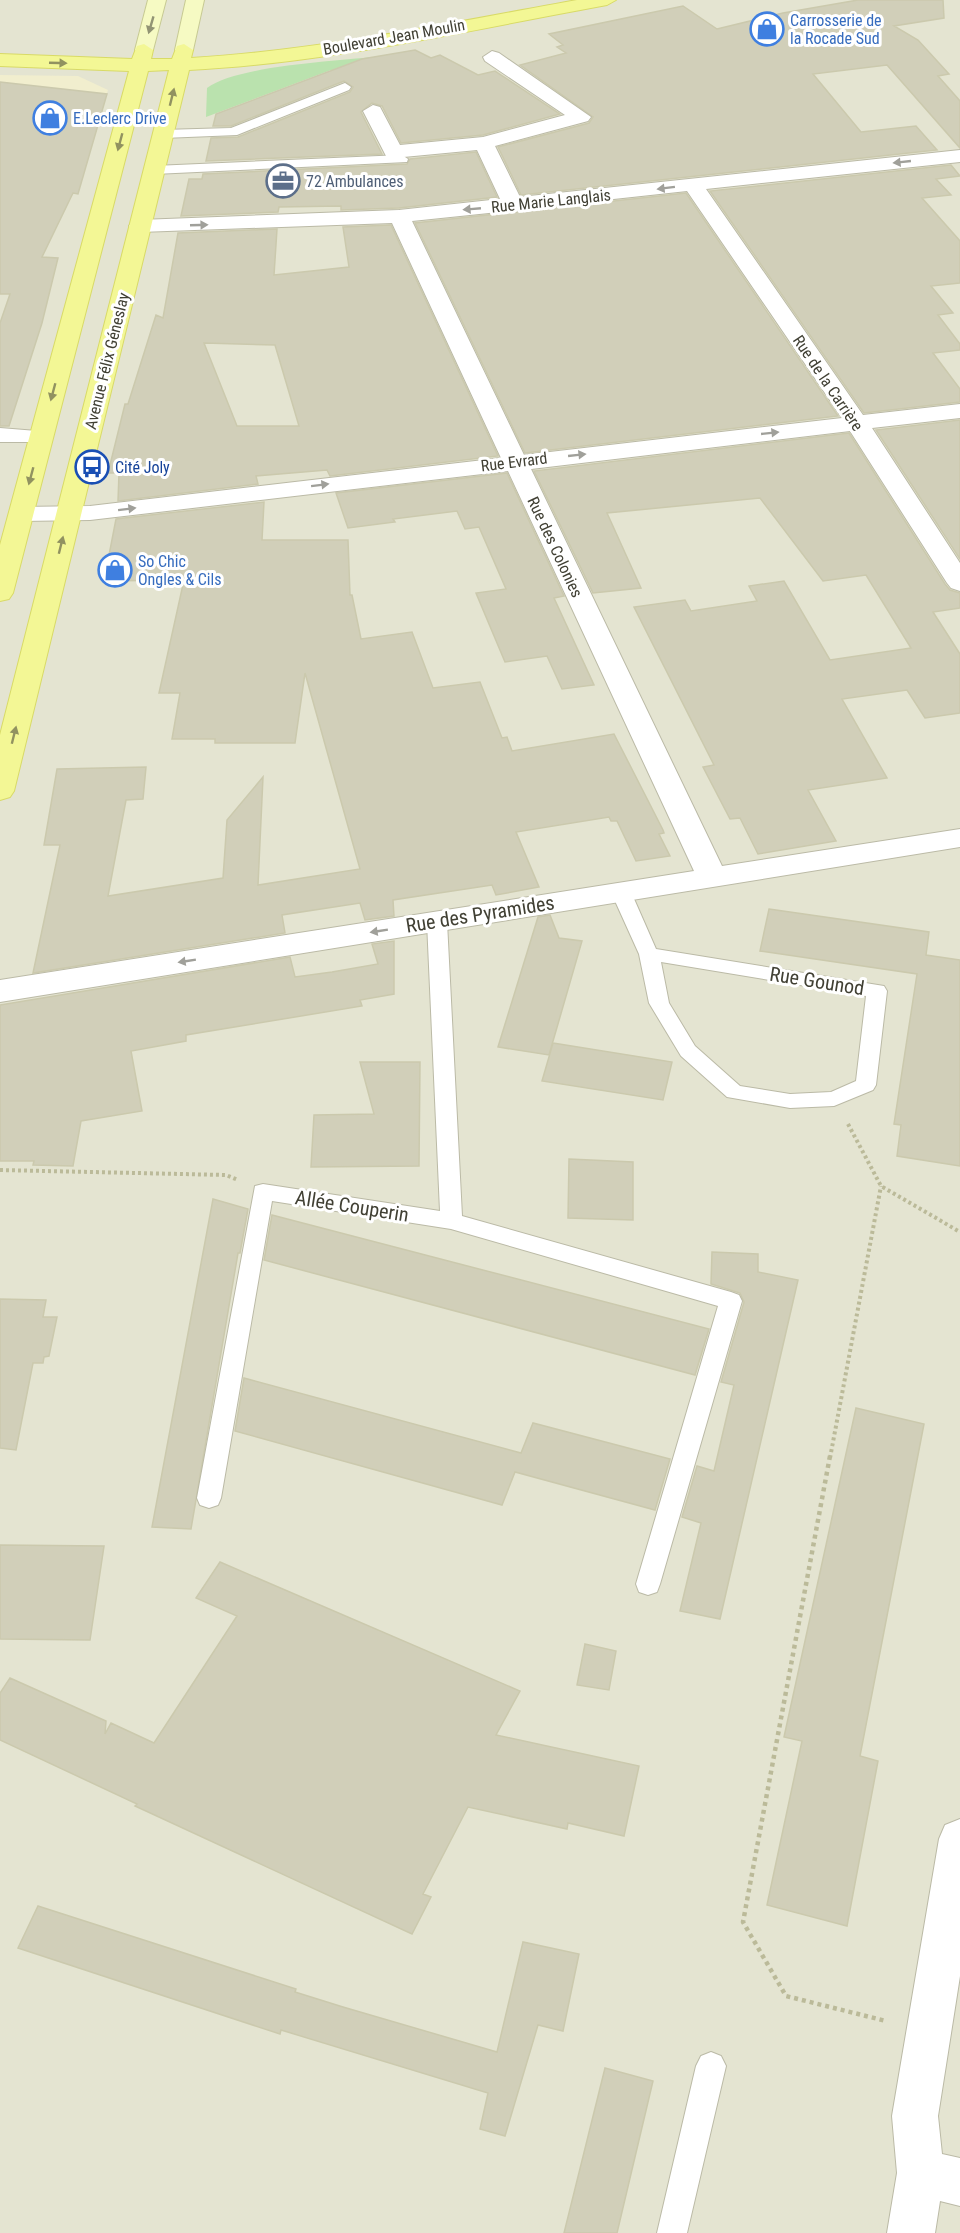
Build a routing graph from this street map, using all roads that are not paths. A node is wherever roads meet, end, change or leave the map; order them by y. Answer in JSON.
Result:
{"nodes":[{"id":1,"x":158,"y":0,"type":"edge"},
{"id":2,"x":195,"y":0,"type":"edge"},
{"id":3,"x":528,"y":0,"type":"edge"},
{"id":4,"x":607,"y":0,"type":"edge"},
{"id":5,"x":0,"y":45,"type":"edge"},
{"id":6,"x":141,"y":57,"type":"junction"},
{"id":7,"x":182,"y":57,"type":"junction"},
{"id":8,"x":492,"y":57,"type":"dead end"},
{"id":9,"x":0,"y":60,"type":"edge"},
{"id":10,"x":345,"y":87,"type":"dead end"},
{"id":11,"x":373,"y":111,"type":"dead end"},
{"id":12,"x":163,"y":134,"type":"junction"},
{"id":13,"x":484,"y":143,"type":"junction"},
{"id":14,"x":960,"y":156,"type":"edge"},
{"id":15,"x":402,"y":159,"type":"dead end"},
{"id":16,"x":154,"y":170,"type":"junction"},
{"id":17,"x":693,"y":185,"type":"junction"},
{"id":18,"x":514,"y":206,"type":"junction"},
{"id":19,"x":399,"y":216,"type":"junction"},
{"id":20,"x":140,"y":226,"type":"junction"},
{"id":21,"x":960,"y":411,"type":"edge"},
{"id":22,"x":858,"y":423,"type":"junction"},
{"id":23,"x":0,"y":435,"type":"edge"},
{"id":24,"x":41,"y":437,"type":"junction"},
{"id":25,"x":514,"y":462,"type":"junction"},
{"id":26,"x":21,"y":514,"type":"junction"},
{"id":27,"x":69,"y":515,"type":"junction"},
{"id":28,"x":960,"y":583,"type":"edge"},
{"id":29,"x":0,"y":593,"type":"edge"},
{"id":30,"x":0,"y":791,"type":"edge"},
{"id":31,"x":960,"y":838,"type":"edge"},
{"id":32,"x":712,"y":877,"type":"junction"},
{"id":33,"x":621,"y":892,"type":"junction"},
{"id":34,"x":437,"y":921,"type":"junction"},
{"id":35,"x":649,"y":954,"type":"junction"},
{"id":36,"x":0,"y":991,"type":"edge"},
{"id":37,"x":451,"y":1221,"type":"junction"},
{"id":38,"x":209,"y":1498,"type":"dead end"},
{"id":39,"x":648,"y":1584,"type":"dead end"},
{"id":40,"x":960,"y":1839,"type":"edge"},
{"id":41,"x":711,"y":2066,"type":"dead end"},
{"id":42,"x":940,"y":2178,"type":"edge"},
{"id":43,"x":672,"y":2233,"type":"edge"},
{"id":44,"x":911,"y":2233,"type":"edge"}],
"edges":[{"from":1,"to":6,"type":"main road","one_way":true},
{"from":2,"to":7,"type":"main road","name":"Avenue Félix Géneslay"},
{"from":3,"to":7,"type":"main road","name":"Boulevard Jean Moulin"},
{"from":4,"to":7,"type":"main road","name":"Boulevard Jean Moulin"},
{"from":5,"to":6,"type":"main road"},
{"from":6,"to":7,"type":"main road"},
{"from":9,"to":6,"type":"main road","one_way":true},
{"from":6,"to":24,"type":"main road","one_way":true},
{"from":12,"to":7,"type":"main road","name":"Avenue Félix Géneslay","one_way":true},
{"from":8,"to":13,"type":"street"},
{"from":10,"to":12,"type":"lane"},
{"from":11,"to":13,"type":"street"},
{"from":12,"to":16,"type":"main road","name":"Avenue Félix Géneslay"},
{"from":13,"to":18,"type":"street"},
{"from":14,"to":17,"type":"street","name":"Rue Marie Langlais","one_way":true},
{"from":15,"to":16,"type":"lane"},
{"from":16,"to":20,"type":"main road","name":"Avenue Félix Géneslay"},
{"from":17,"to":18,"type":"street","name":"Rue Marie Langlais","one_way":true},
{"from":17,"to":22,"type":"street","name":"Rue de la Carrière"},
{"from":18,"to":19,"type":"street","name":"Rue Marie Langlais","one_way":true},
{"from":20,"to":19,"type":"street","name":"Rue Marie Langlais","one_way":true},
{"from":19,"to":25,"type":"street","name":"Rue des Colonies"},
{"from":20,"to":27,"type":"main road","name":"Avenue Félix Géneslay"},
{"from":21,"to":22,"type":"street","name":"Rue Evrard"},
{"from":25,"to":22,"type":"street","name":"Rue Evrard","one_way":true},
{"from":22,"to":28,"type":"street","name":"Rue de la Carrière"},
{"from":23,"to":24,"type":"street"},
{"from":24,"to":26,"type":"main road","one_way":true},
{"from":27,"to":25,"type":"street","name":"Rue Evrard","one_way":true},
{"from":25,"to":32,"type":"street","name":"Rue des Colonies"},
{"from":26,"to":27,"type":"street","name":"Rue Evrard"},
{"from":26,"to":29,"type":"main road"},
{"from":30,"to":27,"type":"main road","name":"Avenue Félix Géneslay","one_way":true},
{"from":31,"to":32,"type":"street","name":"Rue des Pyramides"},
{"from":32,"to":33,"type":"street","name":"Rue des Pyramides"},
{"from":33,"to":34,"type":"street","name":"Rue des Pyramides"},
{"from":33,"to":35,"type":"lane","name":"Rue Gounod"},
{"from":34,"to":36,"type":"street","name":"Rue des Pyramides","one_way":true},
{"from":34,"to":37,"type":"lane"},
{"from":35,"to":35,"type":"lane","name":"Rue Gounod"},
{"from":37,"to":38,"type":"lane","name":"Allée Couperin"},
{"from":37,"to":39,"type":"lane","name":"Allée Couperin"},
{"from":40,"to":42,"type":"street"},
{"from":41,"to":43,"type":"lane"},
{"from":42,"to":44,"type":"street"}]}
